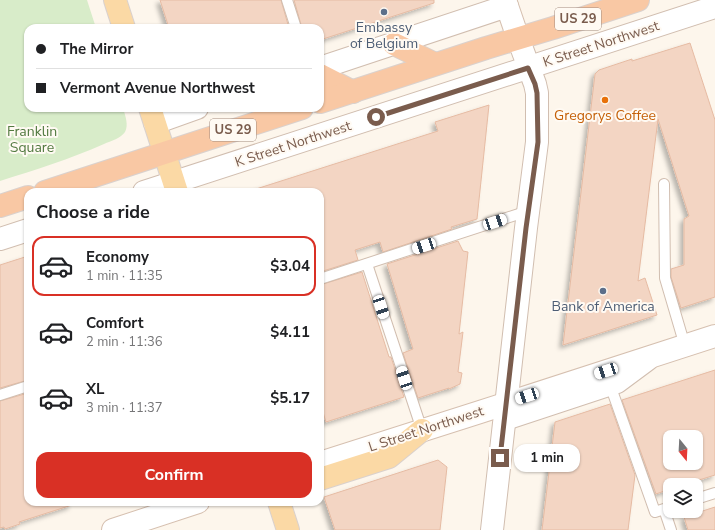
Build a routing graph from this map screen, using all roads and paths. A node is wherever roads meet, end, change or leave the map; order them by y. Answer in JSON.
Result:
{"nodes":[{"id":1,"x":115,"y":0,"type":"edge"},
{"id":2,"x":287,"y":0,"type":"edge"},
{"id":3,"x":638,"y":0,"type":"edge"},
{"id":4,"x":506,"y":3,"type":"edge"},
{"id":5,"x":715,"y":7,"type":"edge"},
{"id":6,"x":123,"y":24,"type":"edge"},
{"id":7,"x":295,"y":24,"type":"edge"},
{"id":8,"x":518,"y":38,"type":"junction"},
{"id":9,"x":394,"y":44,"type":"junction"},
{"id":10,"x":435,"y":64,"type":"junction"},
{"id":11,"x":324,"y":67,"type":"edge"},
{"id":12,"x":528,"y":68,"type":"junction"},
{"id":13,"x":324,"y":78,"type":"edge"},
{"id":14,"x":353,"y":92,"type":"junction"},
{"id":15,"x":324,"y":101,"type":"edge"},
{"id":16,"x":171,"y":112,"type":"edge"},
{"id":17,"x":290,"y":112,"type":"edge"},
{"id":18,"x":152,"y":115,"type":"edge"},
{"id":19,"x":164,"y":153,"type":"junction"},
{"id":20,"x":664,"y":184,"type":"dead end"},
{"id":21,"x":176,"y":187,"type":"edge"},
{"id":22,"x":57,"y":188,"type":"edge"},
{"id":23,"x":24,"y":198,"type":"edge"},
{"id":24,"x":0,"y":206,"type":"edge"},
{"id":25,"x":528,"y":212,"type":"junction"},
{"id":26,"x":24,"y":231,"type":"edge"},
{"id":27,"x":0,"y":239,"type":"edge"},
{"id":28,"x":367,"y":264,"type":"junction"},
{"id":29,"x":324,"y":279,"type":"edge"},
{"id":30,"x":715,"y":336,"type":"edge"},
{"id":31,"x":685,"y":346,"type":"junction"},
{"id":32,"x":608,"y":378,"type":"junction"},
{"id":33,"x":24,"y":387,"type":"edge"},
{"id":34,"x":0,"y":395,"type":"edge"},
{"id":35,"x":506,"y":411,"type":"junction"},
{"id":36,"x":422,"y":430,"type":"junction"},
{"id":37,"x":324,"y":462,"type":"edge"},
{"id":38,"x":324,"y":478,"type":"edge"},
{"id":39,"x":715,"y":492,"type":"edge"},
{"id":40,"x":703,"y":496,"type":"edge"},
{"id":41,"x":186,"y":506,"type":"edge"},
{"id":42,"x":280,"y":506,"type":"edge"},
{"id":43,"x":663,"y":509,"type":"edge"},
{"id":44,"x":669,"y":518,"type":"edge"},
{"id":45,"x":113,"y":530,"type":"edge"},
{"id":46,"x":288,"y":530,"type":"edge"},
{"id":47,"x":492,"y":530,"type":"edge"},
{"id":48,"x":671,"y":530,"type":"edge"}],
"edges":[{"from":1,"to":6,"type":"main road"},
{"from":2,"to":7,"type":"lane"},
{"from":3,"to":8,"type":"highway","number":"US 29"},
{"from":4,"to":8,"type":"street"},
{"from":4,"to":9,"type":"street"},
{"from":5,"to":12,"type":"street","name":"K Street Northwest"},
{"from":8,"to":10,"type":"highway","number":"US 29"},
{"from":8,"to":12,"type":"street"},
{"from":9,"to":10,"type":"highway"},
{"from":9,"to":11,"type":"street"},
{"from":10,"to":14,"type":"highway","number":"US 29"},
{"from":12,"to":21,"type":"street","name":"K Street Northwest"},
{"from":12,"to":25,"type":"street"},
{"from":13,"to":14,"type":"highway"},
{"from":14,"to":15,"type":"highway","number":"US 29"},
{"from":16,"to":18,"type":"street"},
{"from":17,"to":19,"type":"highway","number":"US 29"},
{"from":18,"to":19,"type":"main road"},
{"from":19,"to":21,"type":"main road"},
{"from":19,"to":22,"type":"highway","number":"US 29"},
{"from":20,"to":31,"type":"lane"},
{"from":23,"to":24,"type":"highway"},
{"from":25,"to":28,"type":"lane"},
{"from":25,"to":35,"type":"street"},
{"from":26,"to":27,"type":"street"},
{"from":28,"to":29,"type":"lane"},
{"from":28,"to":36,"type":"lane"},
{"from":30,"to":31,"type":"street","name":"L Street Northwest"},
{"from":31,"to":32,"type":"street","name":"L Street Northwest"},
{"from":32,"to":35,"type":"street","name":"L Street Northwest"},
{"from":32,"to":43,"type":"lane"},
{"from":33,"to":34,"type":"lane"},
{"from":35,"to":36,"type":"street","name":"L Street Northwest"},
{"from":35,"to":47,"type":"street"},
{"from":36,"to":37,"type":"street","name":"L Street Northwest"},
{"from":36,"to":38,"type":"main road"},
{"from":39,"to":40,"type":"lane"},
{"from":41,"to":45,"type":"street"},
{"from":42,"to":46,"type":"main road"},
{"from":44,"to":48,"type":"lane"}]}
